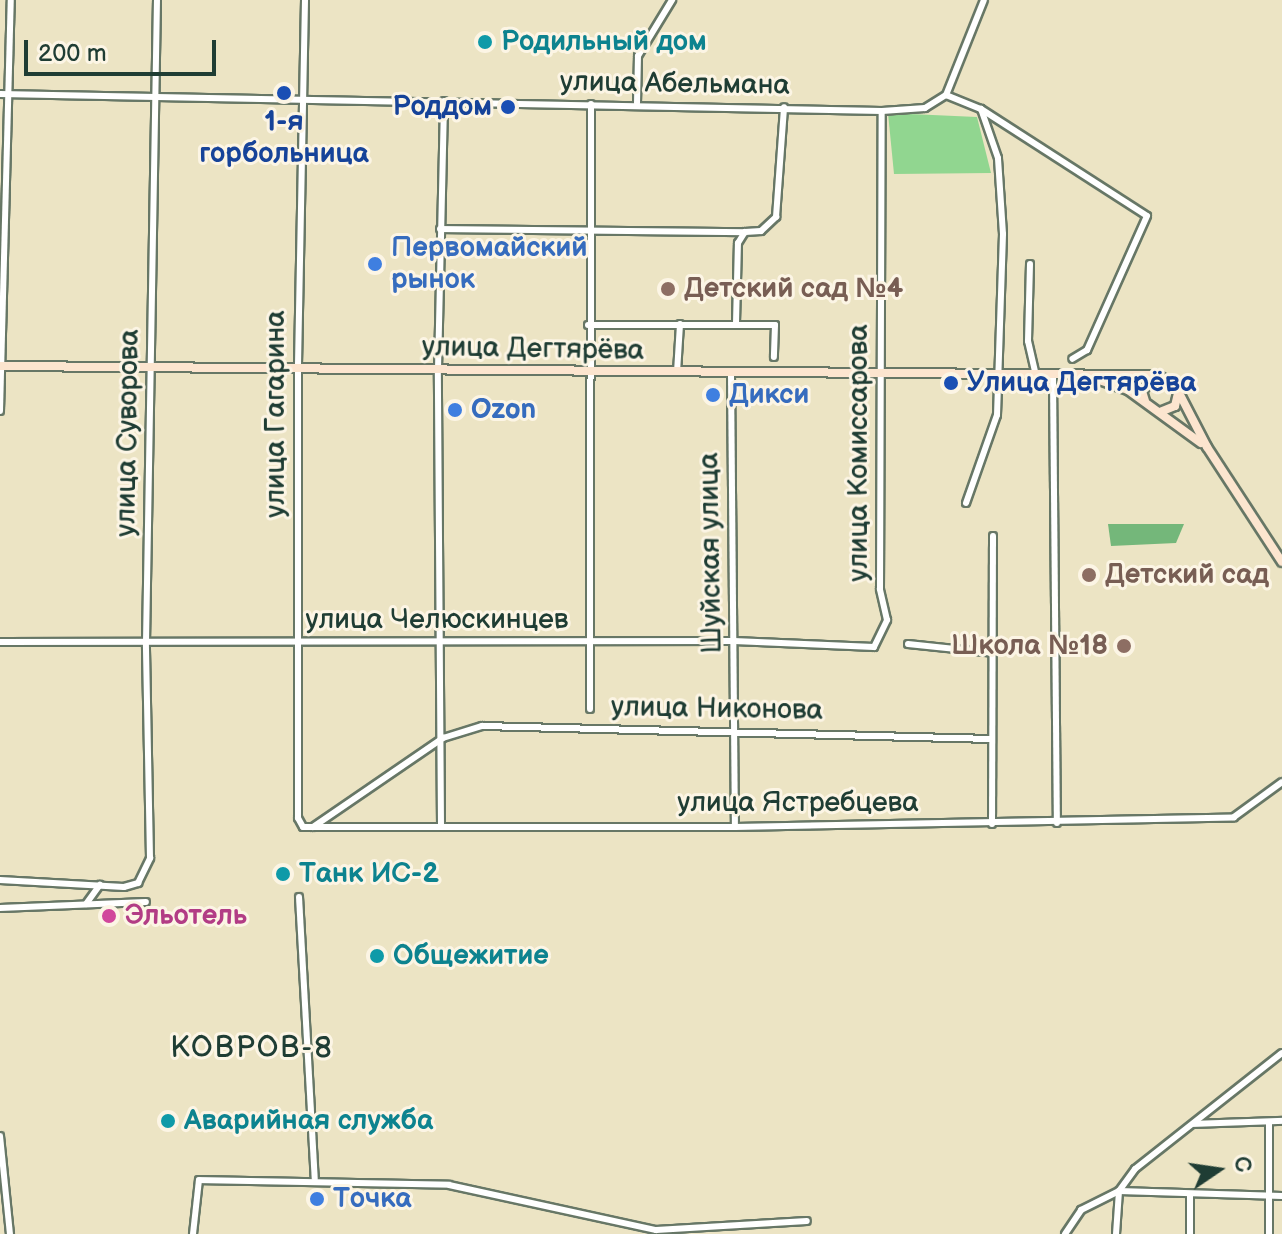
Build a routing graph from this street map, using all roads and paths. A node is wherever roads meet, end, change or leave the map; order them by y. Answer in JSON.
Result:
{"nodes":[{"id":1,"x":11,"y":0,"type":"edge"},
{"id":2,"x":157,"y":0,"type":"edge"},
{"id":3,"x":305,"y":0,"type":"edge"},
{"id":4,"x":672,"y":0,"type":"edge"},
{"id":5,"x":984,"y":0,"type":"edge"},
{"id":6,"x":4,"y":94,"type":"edge"},
{"id":7,"x":946,"y":95,"type":"junction"},
{"id":8,"x":155,"y":96,"type":"junction"},
{"id":9,"x":302,"y":98,"type":"junction"},
{"id":10,"x":444,"y":101,"type":"junction"},
{"id":11,"x":637,"y":103,"type":"junction"},
{"id":12,"x":591,"y":104,"type":"junction"},
{"id":13,"x":784,"y":107,"type":"junction"},
{"id":14,"x":981,"y":109,"type":"junction"},
{"id":15,"x":882,"y":111,"type":"junction"},
{"id":16,"x":440,"y":229,"type":"junction"},
{"id":17,"x":590,"y":230,"type":"junction"},
{"id":18,"x":745,"y":232,"type":"junction"},
{"id":19,"x":1030,"y":264,"type":"dead end"},
{"id":20,"x":736,"y":323,"type":"junction"},
{"id":21,"x":680,"y":324,"type":"junction"},
{"id":22,"x":588,"y":325,"type":"junction"},
{"id":23,"x":774,"y":357,"type":"dead end"},
{"id":24,"x":1072,"y":359,"type":"dead end"},
{"id":25,"x":1,"y":366,"type":"edge"},
{"id":26,"x":152,"y":366,"type":"junction"},
{"id":27,"x":298,"y":369,"type":"junction"},
{"id":28,"x":438,"y":369,"type":"junction"},
{"id":29,"x":587,"y":372,"type":"junction"},
{"id":30,"x":677,"y":374,"type":"junction"},
{"id":31,"x":731,"y":375,"type":"junction"},
{"id":32,"x":1158,"y":375,"type":"junction"},
{"id":33,"x":879,"y":376,"type":"junction"},
{"id":34,"x":1036,"y":377,"type":"junction"},
{"id":35,"x":1053,"y":377,"type":"junction"},
{"id":36,"x":1065,"y":377,"type":"junction"},
{"id":37,"x":996,"y":378,"type":"junction"},
{"id":38,"x":1178,"y":391,"type":"junction"},
{"id":39,"x":1147,"y":404,"type":"junction"},
{"id":40,"x":0,"y":411,"type":"edge"},
{"id":41,"x":1159,"y":412,"type":"junction"},
{"id":42,"x":1207,"y":447,"type":"junction"},
{"id":43,"x":966,"y":503,"type":"dead end"},
{"id":44,"x":993,"y":536,"type":"dead end"},
{"id":45,"x":1282,"y":562,"type":"edge"},
{"id":46,"x":734,"y":641,"type":"junction"},
{"id":47,"x":0,"y":642,"type":"edge"},
{"id":48,"x":146,"y":642,"type":"junction"},
{"id":49,"x":298,"y":642,"type":"junction"},
{"id":50,"x":443,"y":642,"type":"junction"},
{"id":51,"x":591,"y":642,"type":"junction"},
{"id":52,"x":908,"y":644,"type":"dead end"},
{"id":53,"x":874,"y":647,"type":"joint"},
{"id":54,"x":993,"y":653,"type":"junction"},
{"id":55,"x":590,"y":709,"type":"dead end"},
{"id":56,"x":736,"y":731,"type":"junction"},
{"id":57,"x":443,"y":738,"type":"junction"},
{"id":58,"x":991,"y":739,"type":"junction"},
{"id":59,"x":1282,"y":782,"type":"edge"},
{"id":60,"x":1057,"y":823,"type":"junction"},
{"id":61,"x":992,"y":824,"type":"junction"},
{"id":62,"x":441,"y":825,"type":"junction"},
{"id":63,"x":303,"y":827,"type":"joint"},
{"id":64,"x":313,"y":827,"type":"junction"},
{"id":65,"x":735,"y":827,"type":"junction"},
{"id":66,"x":0,"y":880,"type":"edge"},
{"id":67,"x":100,"y":885,"type":"junction"},
{"id":68,"x":299,"y":897,"type":"dead end"},
{"id":69,"x":146,"y":902,"type":"dead end"},
{"id":70,"x":86,"y":904,"type":"junction"},
{"id":71,"x":0,"y":908,"type":"edge"},
{"id":72,"x":1282,"y":1053,"type":"edge"},
{"id":73,"x":1282,"y":1121,"type":"edge"},
{"id":74,"x":1269,"y":1122,"type":"junction"},
{"id":75,"x":1193,"y":1124,"type":"junction"},
{"id":76,"x":0,"y":1136,"type":"edge"},
{"id":77,"x":315,"y":1179,"type":"junction"},
{"id":78,"x":1119,"y":1191,"type":"junction"},
{"id":79,"x":1190,"y":1195,"type":"junction"},
{"id":80,"x":1269,"y":1196,"type":"junction"},
{"id":81,"x":1282,"y":1196,"type":"edge"},
{"id":82,"x":807,"y":1221,"type":"dead end"},
{"id":83,"x":10,"y":1234,"type":"edge"},
{"id":84,"x":193,"y":1234,"type":"edge"},
{"id":85,"x":1065,"y":1234,"type":"edge"},
{"id":86,"x":1116,"y":1234,"type":"edge"},
{"id":87,"x":1190,"y":1234,"type":"edge"},
{"id":88,"x":1269,"y":1234,"type":"edge"}],
"edges":[{"from":1,"to":6,"type":"street"},
{"from":2,"to":8,"type":"street","name":"улица Суворова"},
{"from":3,"to":9,"type":"street","name":"улица Гагарина"},
{"from":4,"to":11,"type":"street"},
{"from":5,"to":7,"type":"street"},
{"from":6,"to":8,"type":"street","name":"улица Абельмана"},
{"from":6,"to":25,"type":"street"},
{"from":7,"to":14,"type":"street"},
{"from":7,"to":15,"type":"street","name":"улица Абельмана"},
{"from":8,"to":9,"type":"street","name":"улица Абельмана"},
{"from":8,"to":26,"type":"street","name":"улица Суворова"},
{"from":9,"to":10,"type":"street","name":"улица Абельмана"},
{"from":9,"to":27,"type":"street","name":"улица Гагарина"},
{"from":10,"to":12,"type":"street","name":"улица Абельмана"},
{"from":10,"to":16,"type":"street"},
{"from":11,"to":12,"type":"street","name":"улица Абельмана"},
{"from":11,"to":13,"type":"street","name":"улица Абельмана"},
{"from":12,"to":17,"type":"street"},
{"from":13,"to":15,"type":"street","name":"улица Абельмана"},
{"from":13,"to":18,"type":"street"},
{"from":14,"to":24,"type":"street"},
{"from":14,"to":37,"type":"street"},
{"from":15,"to":33,"type":"street","name":"улица Комиссарова"},
{"from":16,"to":17,"type":"street"},
{"from":16,"to":28,"type":"street"},
{"from":17,"to":18,"type":"street"},
{"from":17,"to":22,"type":"street"},
{"from":18,"to":20,"type":"street"},
{"from":19,"to":34,"type":"street"},
{"from":20,"to":21,"type":"street"},
{"from":20,"to":23,"type":"street"},
{"from":21,"to":22,"type":"street"},
{"from":21,"to":30,"type":"street"},
{"from":22,"to":29,"type":"street"},
{"from":25,"to":26,"type":"main road","name":"улица Дегтярёва"},
{"from":25,"to":40,"type":"street"},
{"from":26,"to":27,"type":"main road","name":"улица Дегтярёва"},
{"from":26,"to":48,"type":"street","name":"улица Суворова"},
{"from":27,"to":28,"type":"main road","name":"улица Дегтярёва"},
{"from":27,"to":49,"type":"street","name":"улица Гагарина"},
{"from":28,"to":29,"type":"main road","name":"улица Дегтярёва"},
{"from":28,"to":50,"type":"street"},
{"from":29,"to":30,"type":"main road","name":"улица Дегтярёва"},
{"from":29,"to":51,"type":"street"},
{"from":30,"to":31,"type":"main road","name":"улица Дегтярёва"},
{"from":31,"to":33,"type":"main road","name":"улица Дегтярёва"},
{"from":31,"to":46,"type":"street","name":"Шуйская улица"},
{"from":32,"to":36,"type":"main road"},
{"from":32,"to":38,"type":"main road"},
{"from":32,"to":39,"type":"main road"},
{"from":33,"to":37,"type":"main road","name":"улица Дегтярёва"},
{"from":33,"to":53,"type":"street","name":"улица Комиссарова"},
{"from":34,"to":35,"type":"main road","name":"улица Дегтярёва"},
{"from":34,"to":37,"type":"main road","name":"улица Дегтярёва"},
{"from":35,"to":36,"type":"main road","name":"улица Дегтярёва"},
{"from":35,"to":60,"type":"street"},
{"from":36,"to":39,"type":"main road"},
{"from":37,"to":43,"type":"street"},
{"from":38,"to":41,"type":"main road"},
{"from":38,"to":42,"type":"main road"},
{"from":39,"to":41,"type":"main road"},
{"from":41,"to":42,"type":"main road"},
{"from":42,"to":45,"type":"main road"},
{"from":44,"to":54,"type":"street"},
{"from":46,"to":51,"type":"street","name":"улица Челюскинцев"},
{"from":46,"to":53,"type":"street","name":"улица Челюскинцев"},
{"from":46,"to":56,"type":"street","name":"Шуйская улица"},
{"from":47,"to":48,"type":"street","name":"улица Челюскинцев"},
{"from":48,"to":49,"type":"street","name":"улица Челюскинцев"},
{"from":48,"to":67,"type":"street","name":"улица Суворова"},
{"from":49,"to":50,"type":"street","name":"улица Челюскинцев"},
{"from":49,"to":63,"type":"street","name":"улица Гагарина"},
{"from":50,"to":51,"type":"street","name":"улица Челюскинцев"},
{"from":50,"to":57,"type":"street"},
{"from":51,"to":55,"type":"street"},
{"from":52,"to":54,"type":"street"},
{"from":54,"to":58,"type":"street"},
{"from":56,"to":57,"type":"street","name":"улица Никонова"},
{"from":56,"to":58,"type":"street","name":"улица Никонова"},
{"from":56,"to":65,"type":"street","name":"Шуйская улица"},
{"from":57,"to":62,"type":"street"},
{"from":57,"to":64,"type":"street","name":"улица Никонова"},
{"from":58,"to":61,"type":"street"},
{"from":59,"to":60,"type":"street","name":"улица Ястребцева"},
{"from":60,"to":61,"type":"street","name":"улица Ястребцева"},
{"from":61,"to":65,"type":"street","name":"улица Ястребцева"},
{"from":62,"to":64,"type":"street","name":"улица Ястребцева"},
{"from":62,"to":65,"type":"street","name":"улица Ястребцева"},
{"from":63,"to":64,"type":"street","name":"улица Ястребцева"},
{"from":66,"to":67,"type":"street"},
{"from":67,"to":70,"type":"street"},
{"from":68,"to":77,"type":"street"},
{"from":69,"to":70,"type":"street"},
{"from":70,"to":71,"type":"street"},
{"from":72,"to":75,"type":"street"},
{"from":73,"to":74,"type":"street"},
{"from":74,"to":75,"type":"street"},
{"from":74,"to":80,"type":"street"},
{"from":75,"to":78,"type":"street"},
{"from":76,"to":83,"type":"street"},
{"from":77,"to":82,"type":"street"},
{"from":77,"to":84,"type":"street"},
{"from":78,"to":79,"type":"street"},
{"from":78,"to":85,"type":"street"},
{"from":78,"to":86,"type":"street"},
{"from":79,"to":80,"type":"street"},
{"from":79,"to":87,"type":"street"},
{"from":80,"to":81,"type":"street"},
{"from":80,"to":88,"type":"street"}]}
